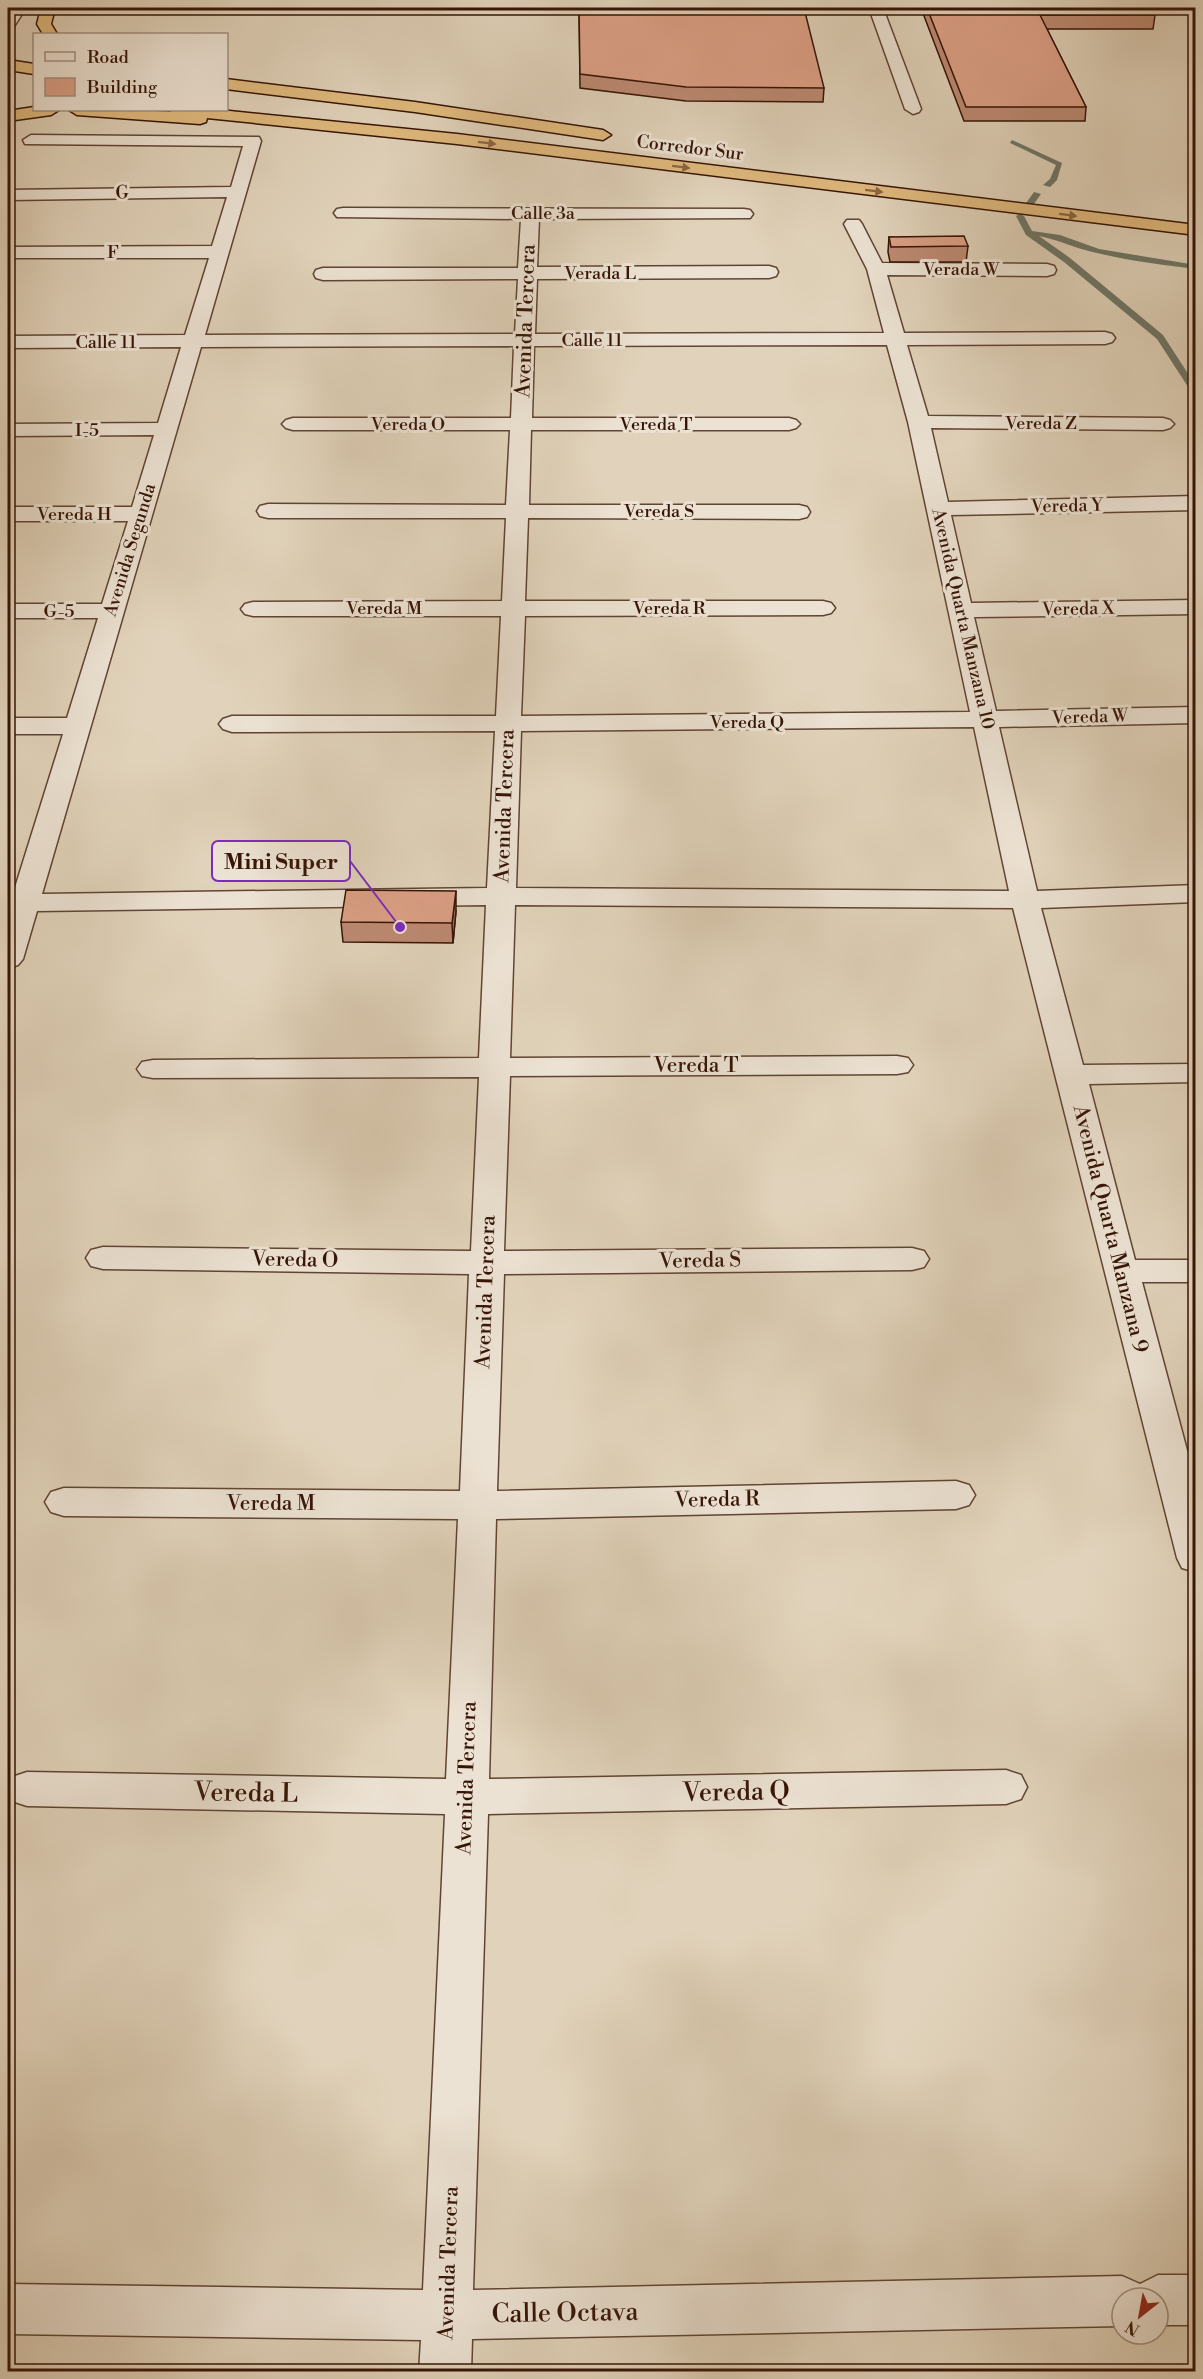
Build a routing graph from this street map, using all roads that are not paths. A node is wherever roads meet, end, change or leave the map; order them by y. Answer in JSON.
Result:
{"nodes":[{"id":1,"x":19,"y":8,"type":"edge"},
{"id":2,"x":48,"y":8,"type":"edge"},
{"id":3,"x":876,"y":8,"type":"edge"},
{"id":4,"x":8,"y":25,"type":"edge"},
{"id":5,"x":49,"y":33,"type":"edge"},
{"id":6,"x":8,"y":65,"type":"edge"},
{"id":7,"x":33,"y":69,"type":"edge"},
{"id":8,"x":8,"y":74,"type":"edge"},
{"id":9,"x":33,"y":77,"type":"edge"},
{"id":10,"x":228,"y":84,"type":"edge"},
{"id":11,"x":228,"y":94,"type":"edge"},
{"id":12,"x":913,"y":109,"type":"dead end"},
{"id":13,"x":44,"y":111,"type":"edge"},
{"id":14,"x":90,"y":111,"type":"edge"},
{"id":15,"x":188,"y":111,"type":"edge"},
{"id":16,"x":8,"y":116,"type":"edge"},
{"id":17,"x":457,"y":139,"type":"junction"},
{"id":18,"x":31,"y":140,"type":"dead end"},
{"id":19,"x":237,"y":192,"type":"junction"},
{"id":20,"x":8,"y":195,"type":"edge"},
{"id":21,"x":343,"y":213,"type":"dead end"},
{"id":22,"x":530,"y":213,"type":"junction"},
{"id":23,"x":744,"y":214,"type":"dead end"},
{"id":24,"x":853,"y":224,"type":"dead end"},
{"id":25,"x":1196,"y":230,"type":"edge"},
{"id":26,"x":8,"y":252,"type":"edge"},
{"id":27,"x":219,"y":252,"type":"junction"},
{"id":28,"x":876,"y":269,"type":"junction"},
{"id":29,"x":1047,"y":270,"type":"dead end"},
{"id":30,"x":769,"y":272,"type":"dead end"},
{"id":31,"x":323,"y":274,"type":"dead end"},
{"id":32,"x":528,"y":274,"type":"junction"},
{"id":33,"x":1105,"y":338,"type":"dead end"},
{"id":34,"x":897,"y":339,"type":"junction"},
{"id":35,"x":525,"y":340,"type":"junction"},
{"id":36,"x":8,"y":342,"type":"edge"},
{"id":37,"x":192,"y":342,"type":"junction"},
{"id":38,"x":919,"y":422,"type":"junction"},
{"id":39,"x":294,"y":424,"type":"dead end"},
{"id":40,"x":522,"y":424,"type":"junction"},
{"id":41,"x":789,"y":424,"type":"dead end"},
{"id":42,"x":1163,"y":424,"type":"dead end"},
{"id":43,"x":166,"y":429,"type":"junction"},
{"id":44,"x":8,"y":430,"type":"edge"},
{"id":45,"x":1196,"y":503,"type":"edge"},
{"id":46,"x":938,"y":509,"type":"junction"},
{"id":47,"x":519,"y":510,"type":"junction"},
{"id":48,"x":267,"y":511,"type":"dead end"},
{"id":49,"x":799,"y":512,"type":"dead end"},
{"id":50,"x":8,"y":513,"type":"edge"},
{"id":51,"x":140,"y":513,"type":"junction"},
{"id":52,"x":1196,"y":607,"type":"edge"},
{"id":53,"x":515,"y":608,"type":"junction"},
{"id":54,"x":824,"y":608,"type":"dead end"},
{"id":55,"x":253,"y":609,"type":"dead end"},
{"id":56,"x":961,"y":610,"type":"junction"},
{"id":57,"x":8,"y":611,"type":"edge"},
{"id":58,"x":111,"y":611,"type":"junction"},
{"id":59,"x":1196,"y":715,"type":"edge"},
{"id":60,"x":985,"y":720,"type":"junction"},
{"id":61,"x":232,"y":724,"type":"dead end"},
{"id":62,"x":509,"y":724,"type":"junction"},
{"id":63,"x":8,"y":726,"type":"edge"},
{"id":64,"x":77,"y":726,"type":"junction"},
{"id":65,"x":1196,"y":893,"type":"edge"},
{"id":66,"x":501,"y":896,"type":"junction"},
{"id":67,"x":1025,"y":900,"type":"junction"},
{"id":68,"x":16,"y":903,"type":"edge"},
{"id":69,"x":8,"y":958,"type":"edge"},
{"id":70,"x":897,"y":1065,"type":"dead end"},
{"id":71,"x":495,"y":1067,"type":"junction"},
{"id":72,"x":153,"y":1069,"type":"dead end"},
{"id":73,"x":1196,"y":1073,"type":"edge"},
{"id":74,"x":1071,"y":1075,"type":"junction"},
{"id":75,"x":103,"y":1258,"type":"dead end"},
{"id":76,"x":912,"y":1259,"type":"dead end"},
{"id":77,"x":487,"y":1263,"type":"junction"},
{"id":78,"x":1120,"y":1271,"type":"junction"},
{"id":79,"x":1196,"y":1271,"type":"edge"},
{"id":80,"x":1186,"y":1493,"type":"edge"},
{"id":81,"x":956,"y":1495,"type":"dead end"},
{"id":82,"x":64,"y":1502,"type":"dead end"},
{"id":83,"x":478,"y":1505,"type":"junction"},
{"id":84,"x":1196,"y":1558,"type":"edge"},
{"id":85,"x":1006,"y":1787,"type":"dead end"},
{"id":86,"x":27,"y":1789,"type":"dead end"},
{"id":87,"x":466,"y":1797,"type":"junction"},
{"id":88,"x":1170,"y":2300,"type":"edge"},
{"id":89,"x":1196,"y":2300,"type":"edge"},
{"id":90,"x":1110,"y":2301,"type":"edge"},
{"id":91,"x":8,"y":2309,"type":"edge"},
{"id":92,"x":447,"y":2315,"type":"junction"},
{"id":93,"x":445,"y":2372,"type":"edge"}],
"edges":[{"from":1,"to":4,"type":"street"},
{"from":2,"to":5,"type":"highway"},
{"from":3,"to":12,"type":"street"},
{"from":6,"to":7,"type":"highway"},
{"from":8,"to":9,"type":"highway"},
{"from":10,"to":11,"type":"highway","name":"Corredor Sur"},
{"from":13,"to":16,"type":"highway"},
{"from":14,"to":17,"type":"highway"},
{"from":15,"to":17,"type":"highway","name":"Corredor Sur"},
{"from":17,"to":25,"type":"highway","name":"Corredor Sur","one_way":true},
{"from":18,"to":19,"type":"street","name":"Avenida Segunda"},
{"from":19,"to":20,"type":"street","name":"G"},
{"from":19,"to":27,"type":"street","name":"Avenida Segunda"},
{"from":21,"to":22,"type":"street","name":"Calle 3a"},
{"from":22,"to":23,"type":"street","name":"Calle 3a"},
{"from":22,"to":32,"type":"street","name":"Avenida Tercera"},
{"from":24,"to":28,"type":"street","name":"Avenida Quarta Manzana 10"},
{"from":26,"to":27,"type":"street","name":"F"},
{"from":27,"to":37,"type":"street","name":"Avenida Segunda"},
{"from":28,"to":29,"type":"street","name":"Verada W"},
{"from":28,"to":34,"type":"street","name":"Avenida Quarta Manzana 10"},
{"from":30,"to":32,"type":"street","name":"Verada L"},
{"from":31,"to":32,"type":"street","name":"Verada L"},
{"from":32,"to":35,"type":"street","name":"Avenida Tercera"},
{"from":33,"to":34,"type":"street","name":"Calle 11"},
{"from":34,"to":35,"type":"street","name":"Calle 11"},
{"from":34,"to":38,"type":"street","name":"Avenida Quarta Manzana 10"},
{"from":35,"to":37,"type":"street","name":"Calle 11"},
{"from":35,"to":40,"type":"street","name":"Avenida Tercera"},
{"from":36,"to":37,"type":"street","name":"Calle 11"},
{"from":37,"to":43,"type":"street","name":"Avenida Segunda"},
{"from":38,"to":42,"type":"street","name":"Vereda Z"},
{"from":38,"to":46,"type":"street","name":"Avenida Quarta Manzana 10"},
{"from":39,"to":40,"type":"street","name":"Vereda O"},
{"from":40,"to":41,"type":"street","name":"Vereda T"},
{"from":40,"to":47,"type":"street","name":"Avenida Tercera"},
{"from":43,"to":44,"type":"street","name":"I-5"},
{"from":43,"to":51,"type":"street","name":"Avenida Segunda"},
{"from":45,"to":46,"type":"street","name":"Vereda Y"},
{"from":46,"to":56,"type":"street","name":"Avenida Quarta Manzana 10"},
{"from":47,"to":48,"type":"street","name":"Vereda S"},
{"from":47,"to":49,"type":"street","name":"Vereda S"},
{"from":47,"to":53,"type":"street","name":"Avenida Tercera"},
{"from":50,"to":51,"type":"street","name":"Vereda H"},
{"from":51,"to":58,"type":"street","name":"Avenida Segunda"},
{"from":52,"to":56,"type":"street","name":"Vereda X"},
{"from":53,"to":54,"type":"street","name":"Vereda R"},
{"from":53,"to":55,"type":"street","name":"Vereda M"},
{"from":53,"to":62,"type":"street","name":"Avenida Tercera"},
{"from":56,"to":60,"type":"street","name":"Avenida Quarta Manzana 10"},
{"from":57,"to":58,"type":"street","name":"G-5"},
{"from":58,"to":64,"type":"street","name":"Avenida Segunda"},
{"from":59,"to":60,"type":"street","name":"Vereda W"},
{"from":60,"to":62,"type":"street","name":"Vereda Q"},
{"from":60,"to":67,"type":"street","name":"Avenida Quarta Manzana 10"},
{"from":61,"to":62,"type":"street","name":"Vereda Q"},
{"from":62,"to":66,"type":"street","name":"Avenida Tercera"},
{"from":63,"to":64,"type":"street"},
{"from":64,"to":68,"type":"street","name":"Avenida Segunda"},
{"from":65,"to":67,"type":"street"},
{"from":66,"to":67,"type":"street"},
{"from":66,"to":68,"type":"street"},
{"from":66,"to":71,"type":"street","name":"Avenida Tercera"},
{"from":67,"to":74,"type":"street","name":"Avenida Quarta Manzana 9"},
{"from":68,"to":69,"type":"street","name":"Avenida Segunda"},
{"from":70,"to":71,"type":"street","name":"Vereda T"},
{"from":71,"to":72,"type":"street"},
{"from":71,"to":77,"type":"street","name":"Avenida Tercera"},
{"from":73,"to":74,"type":"street"},
{"from":74,"to":78,"type":"street","name":"Avenida Quarta Manzana 9"},
{"from":75,"to":77,"type":"street","name":"Vereda O"},
{"from":76,"to":77,"type":"street","name":"Vereda S"},
{"from":77,"to":83,"type":"street","name":"Avenida Tercera"},
{"from":78,"to":79,"type":"street"},
{"from":78,"to":80,"type":"street","name":"Avenida Quarta Manzana 9"},
{"from":80,"to":84,"type":"street","name":"Avenida Quarta Manzana 9"},
{"from":81,"to":83,"type":"street","name":"Vereda R"},
{"from":82,"to":83,"type":"street","name":"Vereda M"},
{"from":83,"to":87,"type":"street","name":"Avenida Tercera"},
{"from":85,"to":87,"type":"street","name":"Vereda Q"},
{"from":86,"to":87,"type":"street","name":"Vereda L"},
{"from":87,"to":92,"type":"street","name":"Avenida Tercera"},
{"from":88,"to":89,"type":"street"},
{"from":90,"to":92,"type":"street","name":"Calle Octava"},
{"from":91,"to":92,"type":"street","name":"Calle Octava"},
{"from":92,"to":93,"type":"street","name":"Avenida Tercera"}]}
